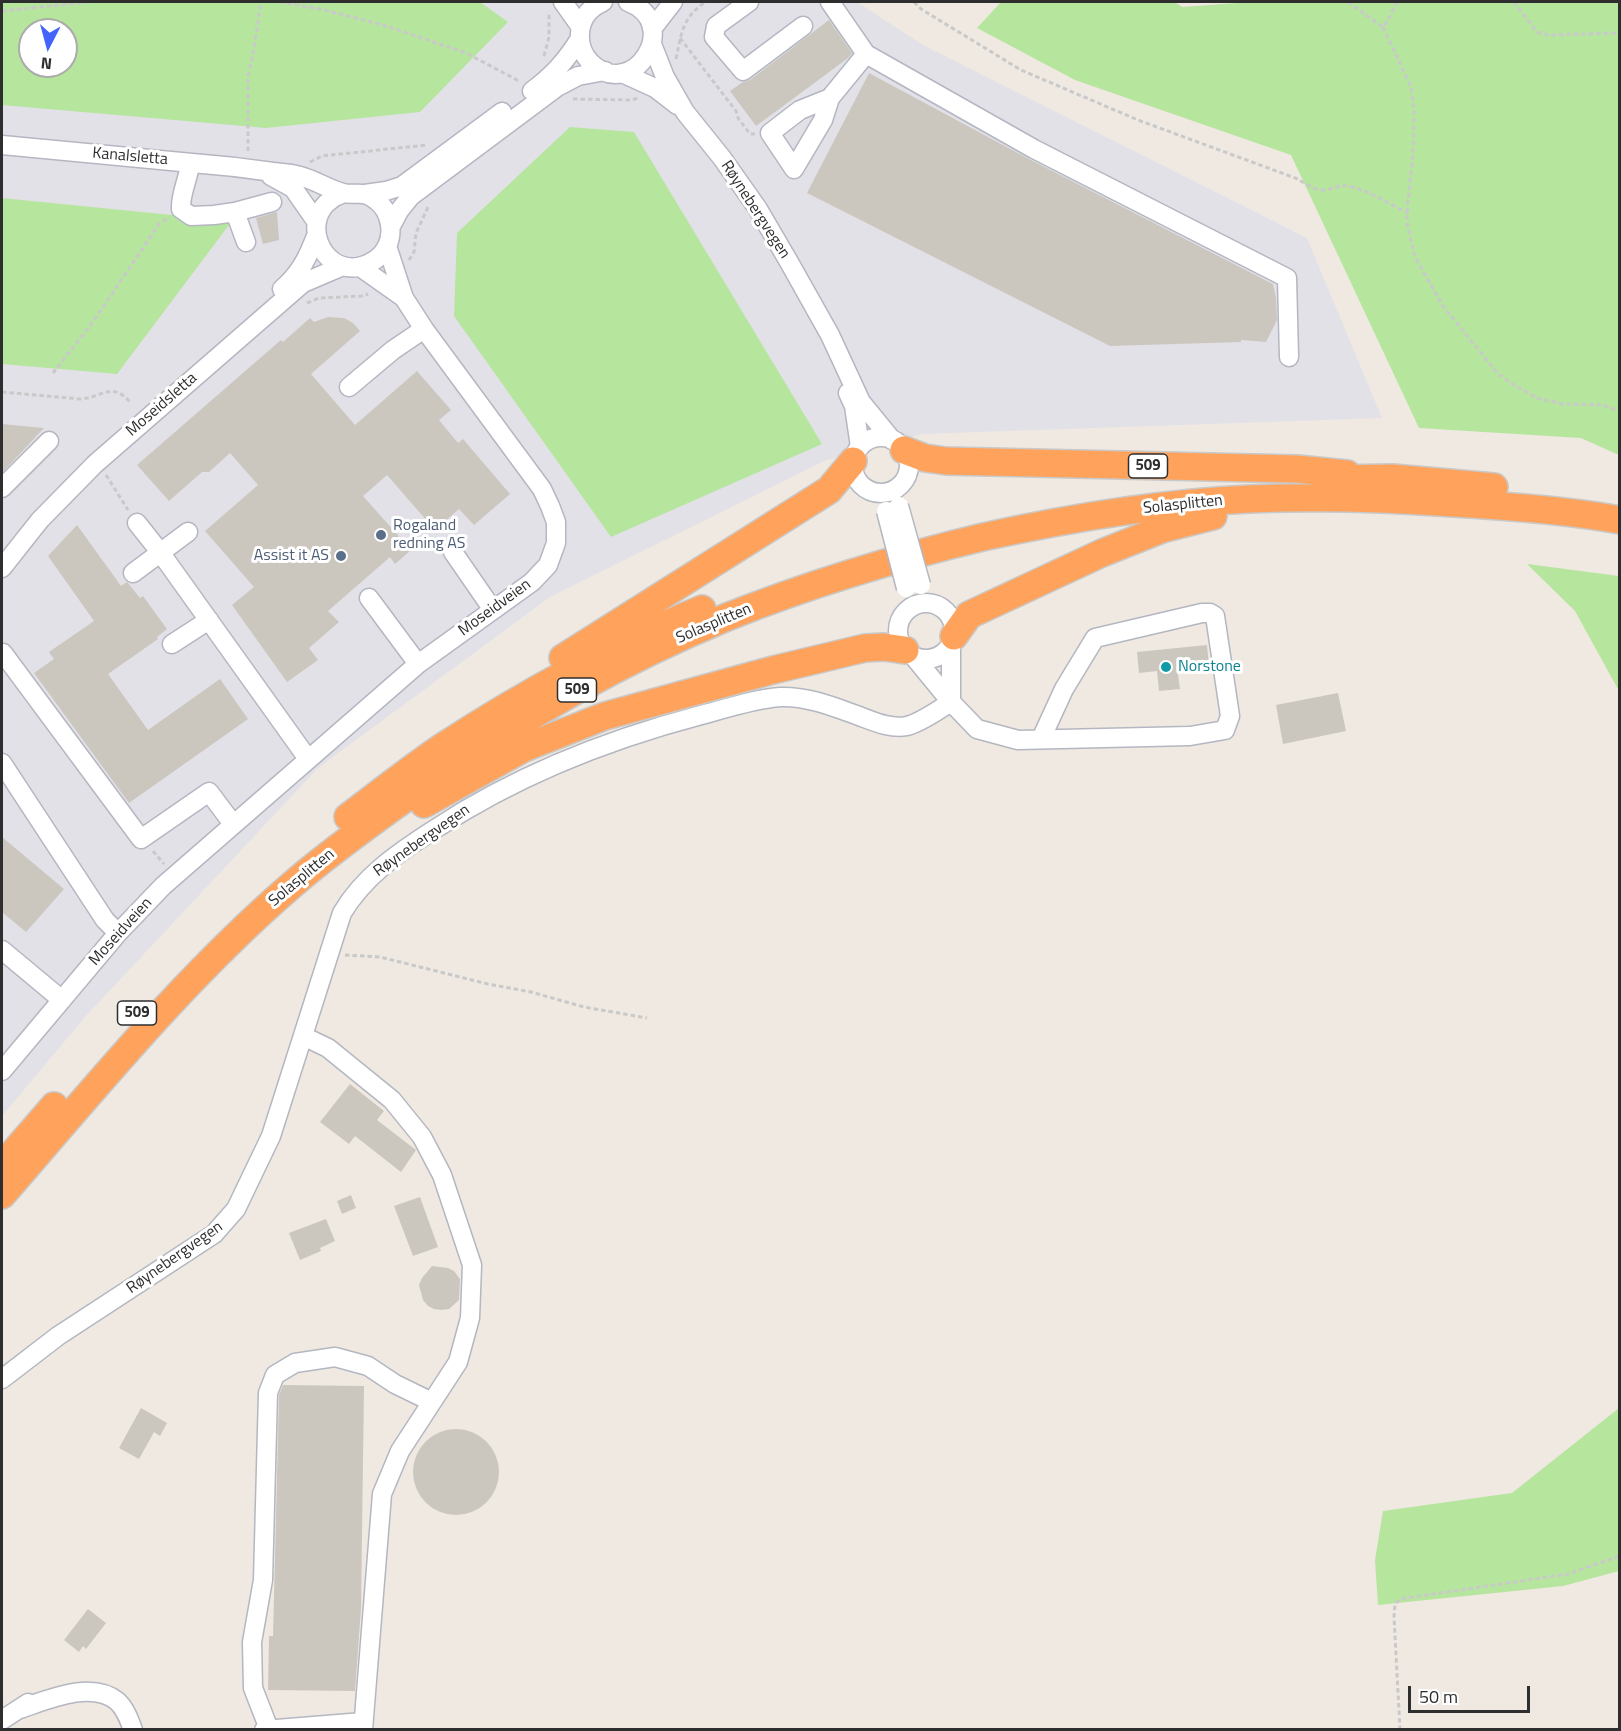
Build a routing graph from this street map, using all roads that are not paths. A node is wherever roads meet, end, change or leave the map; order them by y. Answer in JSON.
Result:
{"nodes":[{"id":1,"x":603,"y":2,"type":"edge"},
{"id":2,"x":634,"y":2,"type":"edge"},
{"id":3,"x":673,"y":2,"type":"edge"},
{"id":4,"x":749,"y":2,"type":"edge"},
{"id":5,"x":830,"y":2,"type":"edge"},
{"id":6,"x":556,"y":4,"type":"edge"},
{"id":7,"x":803,"y":26,"type":"dead end"},
{"id":8,"x":580,"y":33,"type":"junction"},
{"id":9,"x":652,"y":37,"type":"junction"},
{"id":10,"x":866,"y":54,"type":"junction"},
{"id":11,"x":613,"y":72,"type":"junction"},
{"id":12,"x":830,"y":98,"type":"junction"},
{"id":13,"x":685,"y":112,"type":"junction"},
{"id":14,"x":2,"y":145,"type":"edge"},
{"id":15,"x":190,"y":163,"type":"junction"},
{"id":16,"x":253,"y":169,"type":"junction"},
{"id":17,"x":344,"y":193,"type":"junction"},
{"id":18,"x":365,"y":194,"type":"junction"},
{"id":19,"x":272,"y":202,"type":"dead end"},
{"id":20,"x":235,"y":212,"type":"junction"},
{"id":21,"x":391,"y":226,"type":"junction"},
{"id":22,"x":316,"y":228,"type":"junction"},
{"id":23,"x":246,"y":242,"type":"dead end"},
{"id":24,"x":387,"y":246,"type":"junction"},
{"id":25,"x":351,"y":266,"type":"junction"},
{"id":26,"x":404,"y":298,"type":"junction"},
{"id":27,"x":817,"y":314,"type":"junction"},
{"id":28,"x":424,"y":329,"type":"junction"},
{"id":29,"x":1289,"y":357,"type":"dead end"},
{"id":30,"x":349,"y":387,"type":"dead end"},
{"id":31,"x":49,"y":441,"type":"dead end"},
{"id":32,"x":898,"y":445,"type":"junction"},
{"id":33,"x":856,"y":454,"type":"junction"},
{"id":34,"x":900,"y":484,"type":"junction"},
{"id":35,"x":2,"y":488,"type":"edge"},
{"id":36,"x":1390,"y":488,"type":"junction"},
{"id":37,"x":879,"y":493,"type":"junction"},
{"id":38,"x":1620,"y":507,"type":"edge"},
{"id":39,"x":892,"y":508,"type":"junction"},
{"id":40,"x":1620,"y":520,"type":"edge"},
{"id":41,"x":137,"y":523,"type":"road end"},
{"id":42,"x":188,"y":532,"type":"dead end"},
{"id":43,"x":2,"y":549,"type":"edge"},
{"id":44,"x":160,"y":552,"type":"junction"},
{"id":45,"x":453,"y":552,"type":"dead end"},
{"id":46,"x":2,"y":568,"type":"edge"},
{"id":47,"x":133,"y":573,"type":"dead end"},
{"id":48,"x":914,"y":587,"type":"junction"},
{"id":49,"x":369,"y":598,"type":"dead end"},
{"id":50,"x":933,"y":604,"type":"junction"},
{"id":51,"x":493,"y":609,"type":"junction"},
{"id":52,"x":905,"y":612,"type":"junction"},
{"id":53,"x":209,"y":620,"type":"junction"},
{"id":54,"x":952,"y":641,"type":"junction"},
{"id":55,"x":172,"y":644,"type":"dead end"},
{"id":56,"x":3,"y":653,"type":"edge"},
{"id":57,"x":910,"y":654,"type":"junction"},
{"id":58,"x":418,"y":664,"type":"junction"},
{"id":59,"x":951,"y":702,"type":"junction"},
{"id":60,"x":1041,"y":739,"type":"junction"},
{"id":61,"x":442,"y":748,"type":"junction"},
{"id":62,"x":308,"y":759,"type":"junction"},
{"id":63,"x":2,"y":763,"type":"edge"},
{"id":64,"x":233,"y":824,"type":"junction"},
{"id":65,"x":297,"y":880,"type":"junction"},
{"id":66,"x":118,"y":933,"type":"junction"},
{"id":67,"x":2,"y":950,"type":"edge"},
{"id":68,"x":62,"y":1000,"type":"junction"},
{"id":69,"x":303,"y":1036,"type":"junction"},
{"id":70,"x":2,"y":1071,"type":"edge"},
{"id":71,"x":2,"y":1166,"type":"edge"},
{"id":72,"x":2,"y":1195,"type":"edge"},
{"id":73,"x":2,"y":1379,"type":"edge"},
{"id":74,"x":432,"y":1402,"type":"junction"},
{"id":75,"x":41,"y":1690,"type":"dead end"},
{"id":76,"x":20,"y":1709,"type":"junction"},
{"id":77,"x":2,"y":1720,"type":"edge"},
{"id":78,"x":363,"y":1726,"type":"edge"},
{"id":79,"x":269,"y":1729,"type":"edge"},
{"id":80,"x":133,"y":1730,"type":"edge"},
{"id":81,"x":264,"y":1730,"type":"edge"}],
"edges":[{"from":1,"to":8,"type":"street"},
{"from":2,"to":9,"type":"street","name":"Røynebergvegen"},
{"from":3,"to":9,"type":"street"},
{"from":4,"to":7,"type":"street"},
{"from":5,"to":10,"type":"street"},
{"from":6,"to":8,"type":"street","name":"Røynebergvegen"},
{"from":8,"to":11,"type":"street","name":"Røynebergvegen"},
{"from":8,"to":18,"type":"street"},
{"from":9,"to":11,"type":"street"},
{"from":9,"to":13,"type":"street","name":"Røynebergvegen"},
{"from":10,"to":12,"type":"street"},
{"from":10,"to":29,"type":"street"},
{"from":11,"to":13,"type":"street","name":"Røynebergvegen"},
{"from":11,"to":21,"type":"street"},
{"from":12,"to":12,"type":"street"},
{"from":13,"to":27,"type":"street","name":"Røynebergvegen"},
{"from":14,"to":15,"type":"street","name":"Kanalsletta"},
{"from":15,"to":16,"type":"street","name":"Kanalsletta"},
{"from":15,"to":20,"type":"street"},
{"from":16,"to":17,"type":"street","name":"Kanalsletta"},
{"from":16,"to":22,"type":"street"},
{"from":17,"to":18,"type":"street"},
{"from":17,"to":22,"type":"street"},
{"from":18,"to":21,"type":"street"},
{"from":19,"to":20,"type":"street"},
{"from":20,"to":23,"type":"street"},
{"from":21,"to":24,"type":"street"},
{"from":22,"to":25,"type":"street"},
{"from":22,"to":43,"type":"street","name":"Moseidsletta"},
{"from":24,"to":25,"type":"street"},
{"from":24,"to":26,"type":"street"},
{"from":25,"to":26,"type":"street"},
{"from":25,"to":46,"type":"street","name":"Moseidsletta"},
{"from":26,"to":28,"type":"street","name":"Moseidveien"},
{"from":27,"to":32,"type":"street","name":"Røynebergvegen"},
{"from":27,"to":33,"type":"street","name":"Røynebergvegen"},
{"from":28,"to":30,"type":"street"},
{"from":28,"to":51,"type":"street","name":"Moseidveien"},
{"from":31,"to":35,"type":"street"},
{"from":32,"to":33,"type":"street"},
{"from":32,"to":34,"type":"street"},
{"from":32,"to":36,"type":"highway","number":"509"},
{"from":33,"to":37,"type":"street","name":"Røynebergvegen"},
{"from":33,"to":61,"type":"highway","number":"509"},
{"from":34,"to":37,"type":"street"},
{"from":34,"to":39,"type":"street"},
{"from":36,"to":38,"type":"highway","name":"Solasplitten","number":"509"},
{"from":36,"to":40,"type":"highway","name":"Solasplitten","number":"509"},
{"from":36,"to":54,"type":"highway","number":"509"},
{"from":36,"to":61,"type":"highway","name":"Solasplitten","number":"509"},
{"from":36,"to":65,"type":"highway","name":"Solasplitten","number":"509"},
{"from":37,"to":39,"type":"street"},
{"from":39,"to":48,"type":"street","bridge":true},
{"from":41,"to":44,"type":"street"},
{"from":42,"to":44,"type":"street"},
{"from":44,"to":47,"type":"street"},
{"from":44,"to":53,"type":"street"},
{"from":45,"to":51,"type":"street"},
{"from":48,"to":50,"type":"street"},
{"from":48,"to":52,"type":"street"},
{"from":49,"to":58,"type":"street"},
{"from":50,"to":52,"type":"street"},
{"from":50,"to":54,"type":"street"},
{"from":51,"to":58,"type":"street","name":"Moseidveien"},
{"from":52,"to":57,"type":"street"},
{"from":53,"to":55,"type":"street"},
{"from":53,"to":62,"type":"street"},
{"from":54,"to":57,"type":"street"},
{"from":54,"to":59,"type":"street"},
{"from":56,"to":64,"type":"street"},
{"from":57,"to":59,"type":"street"},
{"from":57,"to":65,"type":"highway","number":"509"},
{"from":58,"to":62,"type":"street","name":"Moseidveien"},
{"from":59,"to":60,"type":"street"},
{"from":59,"to":69,"type":"street","name":"Røynebergvegen"},
{"from":60,"to":60,"type":"street"},
{"from":61,"to":71,"type":"highway","name":"Solasplitten","number":"509"},
{"from":62,"to":64,"type":"street","name":"Moseidveien"},
{"from":63,"to":66,"type":"street"},
{"from":64,"to":66,"type":"street","name":"Moseidveien"},
{"from":65,"to":72,"type":"highway","name":"Solasplitten","number":"509"},
{"from":66,"to":68,"type":"street","name":"Moseidveien"},
{"from":67,"to":68,"type":"street"},
{"from":68,"to":70,"type":"street","name":"Moseidveien"},
{"from":69,"to":73,"type":"street","name":"Røynebergvegen"},
{"from":69,"to":74,"type":"street"},
{"from":74,"to":78,"type":"street"},
{"from":74,"to":79,"type":"street"},
{"from":75,"to":76,"type":"street"},
{"from":76,"to":77,"type":"street"},
{"from":76,"to":80,"type":"street"},
{"from":78,"to":79,"type":"street"},
{"from":79,"to":81,"type":"street"}]}
